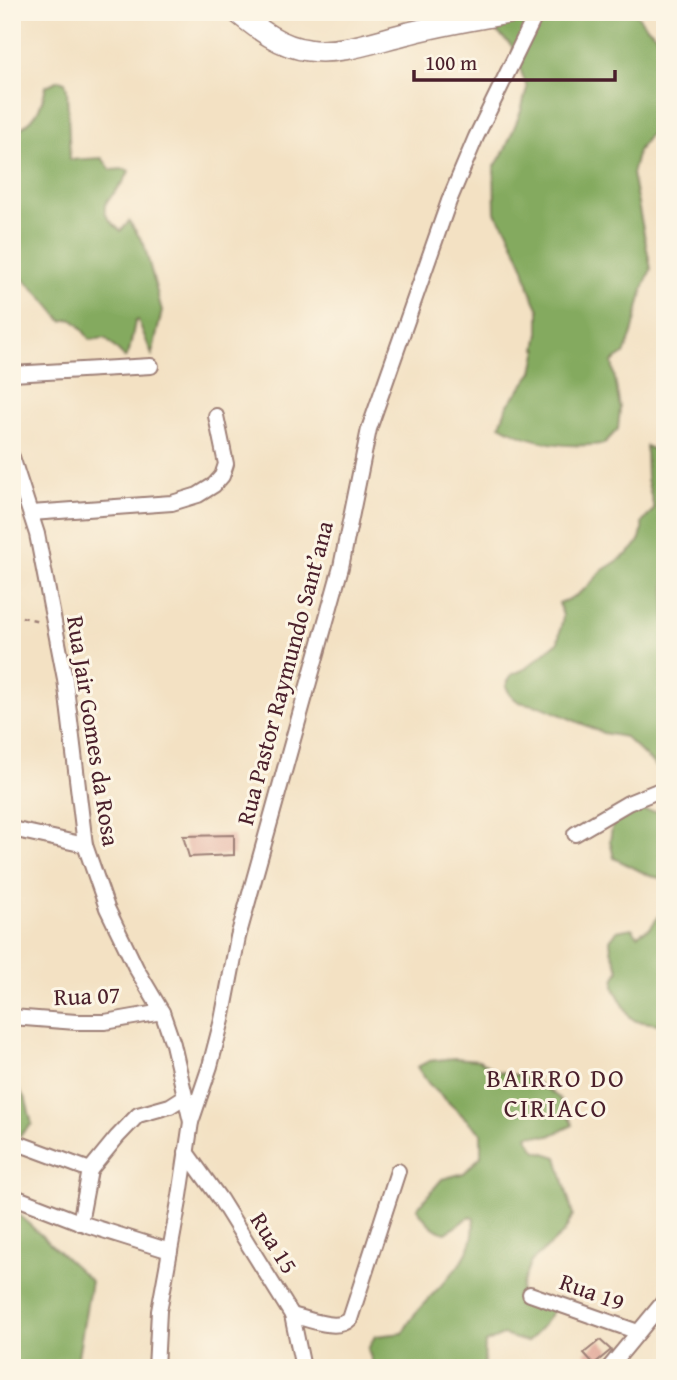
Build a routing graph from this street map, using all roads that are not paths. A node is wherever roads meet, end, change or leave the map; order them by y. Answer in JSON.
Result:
{"nodes":[{"id":1,"x":237,"y":12,"type":"edge"},
{"id":2,"x":515,"y":12,"type":"edge"},
{"id":3,"x":537,"y":12,"type":"edge"},
{"id":4,"x":151,"y":366,"type":"dead end"},
{"id":5,"x":12,"y":374,"type":"edge"},
{"id":6,"x":216,"y":416,"type":"dead end"},
{"id":7,"x":12,"y":457,"type":"edge"},
{"id":8,"x":30,"y":513,"type":"junction"},
{"id":9,"x":665,"y":788,"type":"edge"},
{"id":10,"x":12,"y":830,"type":"edge"},
{"id":11,"x":575,"y":834,"type":"dead end"},
{"id":12,"x":85,"y":845,"type":"junction"},
{"id":13,"x":162,"y":1012,"type":"junction"},
{"id":14,"x":12,"y":1017,"type":"edge"},
{"id":15,"x":184,"y":1097,"type":"junction"},
{"id":16,"x":191,"y":1122,"type":"junction"},
{"id":17,"x":12,"y":1140,"type":"edge"},
{"id":18,"x":186,"y":1152,"type":"junction"},
{"id":19,"x":90,"y":1170,"type":"junction"},
{"id":20,"x":398,"y":1171,"type":"dead end"},
{"id":21,"x":12,"y":1196,"type":"edge"},
{"id":22,"x":80,"y":1223,"type":"junction"},
{"id":23,"x":170,"y":1251,"type":"junction"},
{"id":24,"x":530,"y":1294,"type":"dead end"},
{"id":25,"x":665,"y":1300,"type":"edge"},
{"id":26,"x":292,"y":1315,"type":"junction"},
{"id":27,"x":638,"y":1332,"type":"junction"},
{"id":28,"x":156,"y":1368,"type":"edge"},
{"id":29,"x":303,"y":1368,"type":"edge"},
{"id":30,"x":609,"y":1368,"type":"edge"}],
"edges":[{"from":1,"to":2,"type":"street"},
{"from":3,"to":16,"type":"street","name":"Rua Pastor Raymundo Sant’ana"},
{"from":4,"to":5,"type":"street"},
{"from":6,"to":8,"type":"street"},
{"from":7,"to":8,"type":"street","name":"Rua Jair Gomes da Rosa"},
{"from":8,"to":12,"type":"street","name":"Rua Jair Gomes da Rosa"},
{"from":9,"to":11,"type":"street"},
{"from":10,"to":12,"type":"street"},
{"from":12,"to":13,"type":"street","name":"Rua Jair Gomes da Rosa"},
{"from":13,"to":14,"type":"street","name":"Rua 07"},
{"from":13,"to":15,"type":"street","name":"Rua Jair Gomes da Rosa"},
{"from":15,"to":16,"type":"street","name":"Rua Jair Gomes da Rosa"},
{"from":15,"to":19,"type":"street"},
{"from":16,"to":18,"type":"street","name":"Rua Pastor Raymundo Sant’ana"},
{"from":17,"to":19,"type":"street"},
{"from":18,"to":23,"type":"street","name":"Rua Pastor Raymundo Sant’ana"},
{"from":18,"to":26,"type":"street","name":"Rua 15"},
{"from":19,"to":22,"type":"street"},
{"from":20,"to":26,"type":"street"},
{"from":21,"to":22,"type":"street"},
{"from":22,"to":23,"type":"street"},
{"from":23,"to":28,"type":"street","name":"Rua Pastor Raymundo Sant’ana"},
{"from":24,"to":27,"type":"street","name":"Rua 19"},
{"from":25,"to":27,"type":"street"},
{"from":26,"to":29,"type":"street","name":"Rua 15"},
{"from":27,"to":30,"type":"street"}]}
